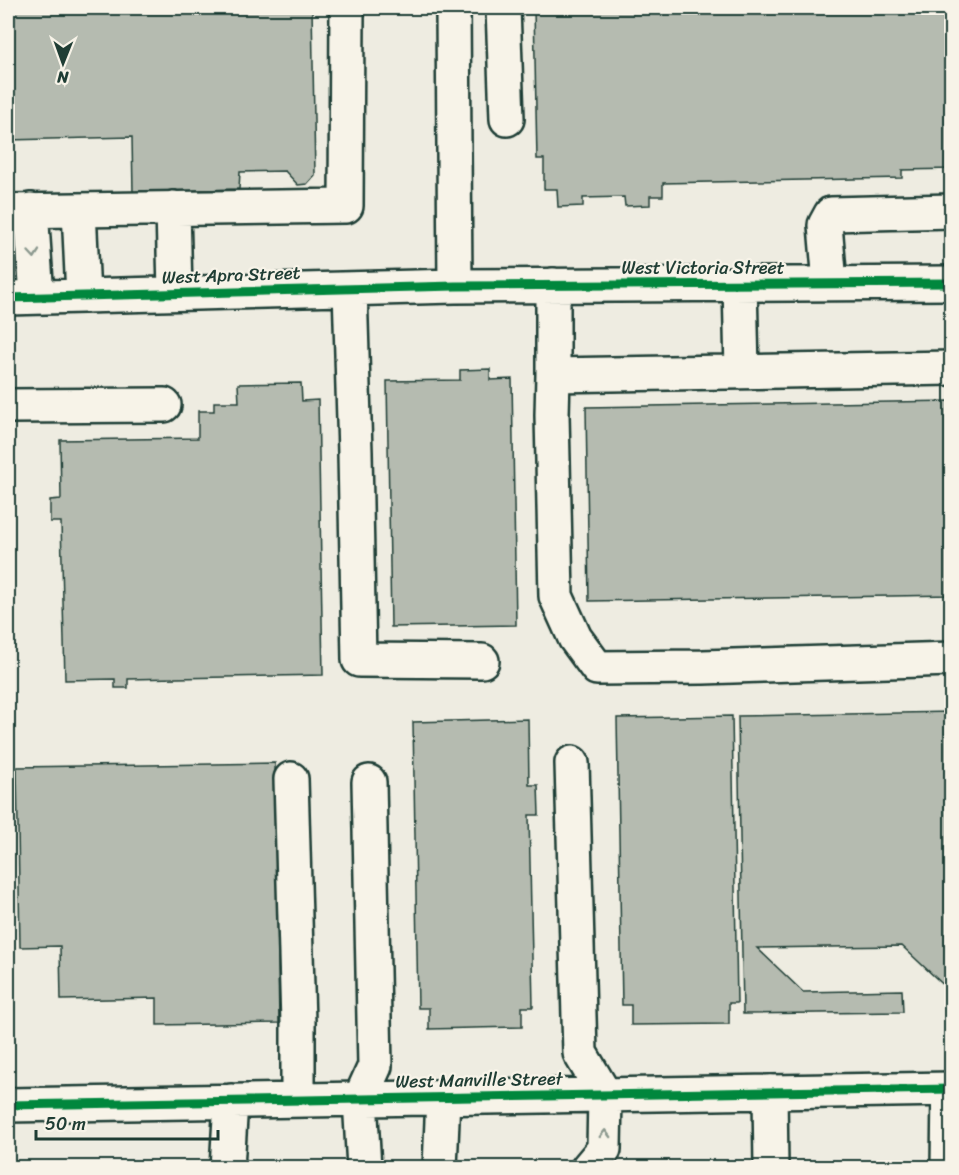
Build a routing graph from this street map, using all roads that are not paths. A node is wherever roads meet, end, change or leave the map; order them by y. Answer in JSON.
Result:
{"nodes":[{"id":1,"x":348,"y":8,"type":"edge"},
{"id":2,"x":453,"y":8,"type":"edge"},
{"id":3,"x":503,"y":8,"type":"edge"},
{"id":4,"x":507,"y":119,"type":"dead end"},
{"id":5,"x":173,"y":208,"type":"junction"},
{"id":6,"x":79,"y":210,"type":"junction"},
{"id":7,"x":19,"y":211,"type":"edge"},
{"id":8,"x":951,"y":211,"type":"edge"},
{"id":9,"x":830,"y":283,"type":"junction"},
{"id":10,"x":951,"y":283,"type":"edge"},
{"id":11,"x":740,"y":284,"type":"junction"},
{"id":12,"x":553,"y":285,"type":"junction"},
{"id":13,"x":455,"y":286,"type":"junction"},
{"id":14,"x":350,"y":289,"type":"junction"},
{"id":15,"x":175,"y":293,"type":"junction"},
{"id":16,"x":83,"y":296,"type":"junction"},
{"id":17,"x":22,"y":297,"type":"edge"},
{"id":18,"x":951,"y":368,"type":"edge"},
{"id":19,"x":742,"y":371,"type":"junction"},
{"id":20,"x":553,"y":375,"type":"junction"},
{"id":21,"x":164,"y":405,"type":"dead end"},
{"id":22,"x":8,"y":406,"type":"edge"},
{"id":23,"x":951,"y":659,"type":"edge"},
{"id":24,"x":482,"y":661,"type":"dead end"},
{"id":25,"x":572,"y":764,"type":"dead end"},
{"id":26,"x":291,"y":779,"type":"dead end"},
{"id":27,"x":369,"y":782,"type":"dead end"},
{"id":28,"x":950,"y":1089,"type":"edge"},
{"id":29,"x":770,"y":1092,"type":"junction"},
{"id":30,"x":605,"y":1095,"type":"junction"},
{"id":31,"x":442,"y":1097,"type":"junction"},
{"id":32,"x":360,"y":1099,"type":"junction"},
{"id":33,"x":298,"y":1100,"type":"junction"},
{"id":34,"x":231,"y":1101,"type":"junction"},
{"id":35,"x":8,"y":1105,"type":"edge"},
{"id":36,"x":227,"y":1167,"type":"edge"},
{"id":37,"x":364,"y":1167,"type":"edge"},
{"id":38,"x":440,"y":1167,"type":"edge"},
{"id":39,"x":588,"y":1167,"type":"edge"},
{"id":40,"x":771,"y":1167,"type":"edge"},
{"id":41,"x":948,"y":1167,"type":"edge"}],
"edges":[{"from":1,"to":5,"type":"street"},
{"from":2,"to":13,"type":"street"},
{"from":3,"to":4,"type":"street"},
{"from":5,"to":6,"type":"street"},
{"from":5,"to":15,"type":"street"},
{"from":6,"to":7,"type":"street"},
{"from":6,"to":16,"type":"street"},
{"from":7,"to":17,"type":"street","one_way":true},
{"from":8,"to":9,"type":"street"},
{"from":9,"to":10,"type":"street","name":"West Victoria Street"},
{"from":9,"to":11,"type":"street","name":"West Victoria Street"},
{"from":11,"to":12,"type":"street","name":"West Victoria Street"},
{"from":11,"to":19,"type":"street"},
{"from":12,"to":13,"type":"street","name":"West Victoria Street"},
{"from":12,"to":20,"type":"street"},
{"from":13,"to":14,"type":"street","name":"West Apra Street"},
{"from":14,"to":15,"type":"street","name":"West Apra Street"},
{"from":14,"to":24,"type":"street"},
{"from":15,"to":16,"type":"street","name":"West Apra Street"},
{"from":16,"to":17,"type":"street","name":"West Apra Street"},
{"from":18,"to":19,"type":"street"},
{"from":19,"to":20,"type":"street"},
{"from":20,"to":23,"type":"street"},
{"from":21,"to":22,"type":"street"},
{"from":25,"to":30,"type":"street"},
{"from":26,"to":33,"type":"street"},
{"from":27,"to":32,"type":"street"},
{"from":28,"to":29,"type":"street","name":"West Manville Street"},
{"from":28,"to":41,"type":"street"},
{"from":29,"to":30,"type":"street","name":"West Manville Street"},
{"from":29,"to":40,"type":"street"},
{"from":30,"to":31,"type":"street","name":"West Manville Street"},
{"from":39,"to":30,"type":"street","one_way":true},
{"from":31,"to":32,"type":"street","name":"West Manville Street"},
{"from":31,"to":38,"type":"street"},
{"from":32,"to":33,"type":"street","name":"West Manville Street"},
{"from":32,"to":37,"type":"street"},
{"from":33,"to":34,"type":"street","name":"West Manville Street"},
{"from":34,"to":35,"type":"street","name":"West Manville Street"},
{"from":34,"to":36,"type":"street"}]}
